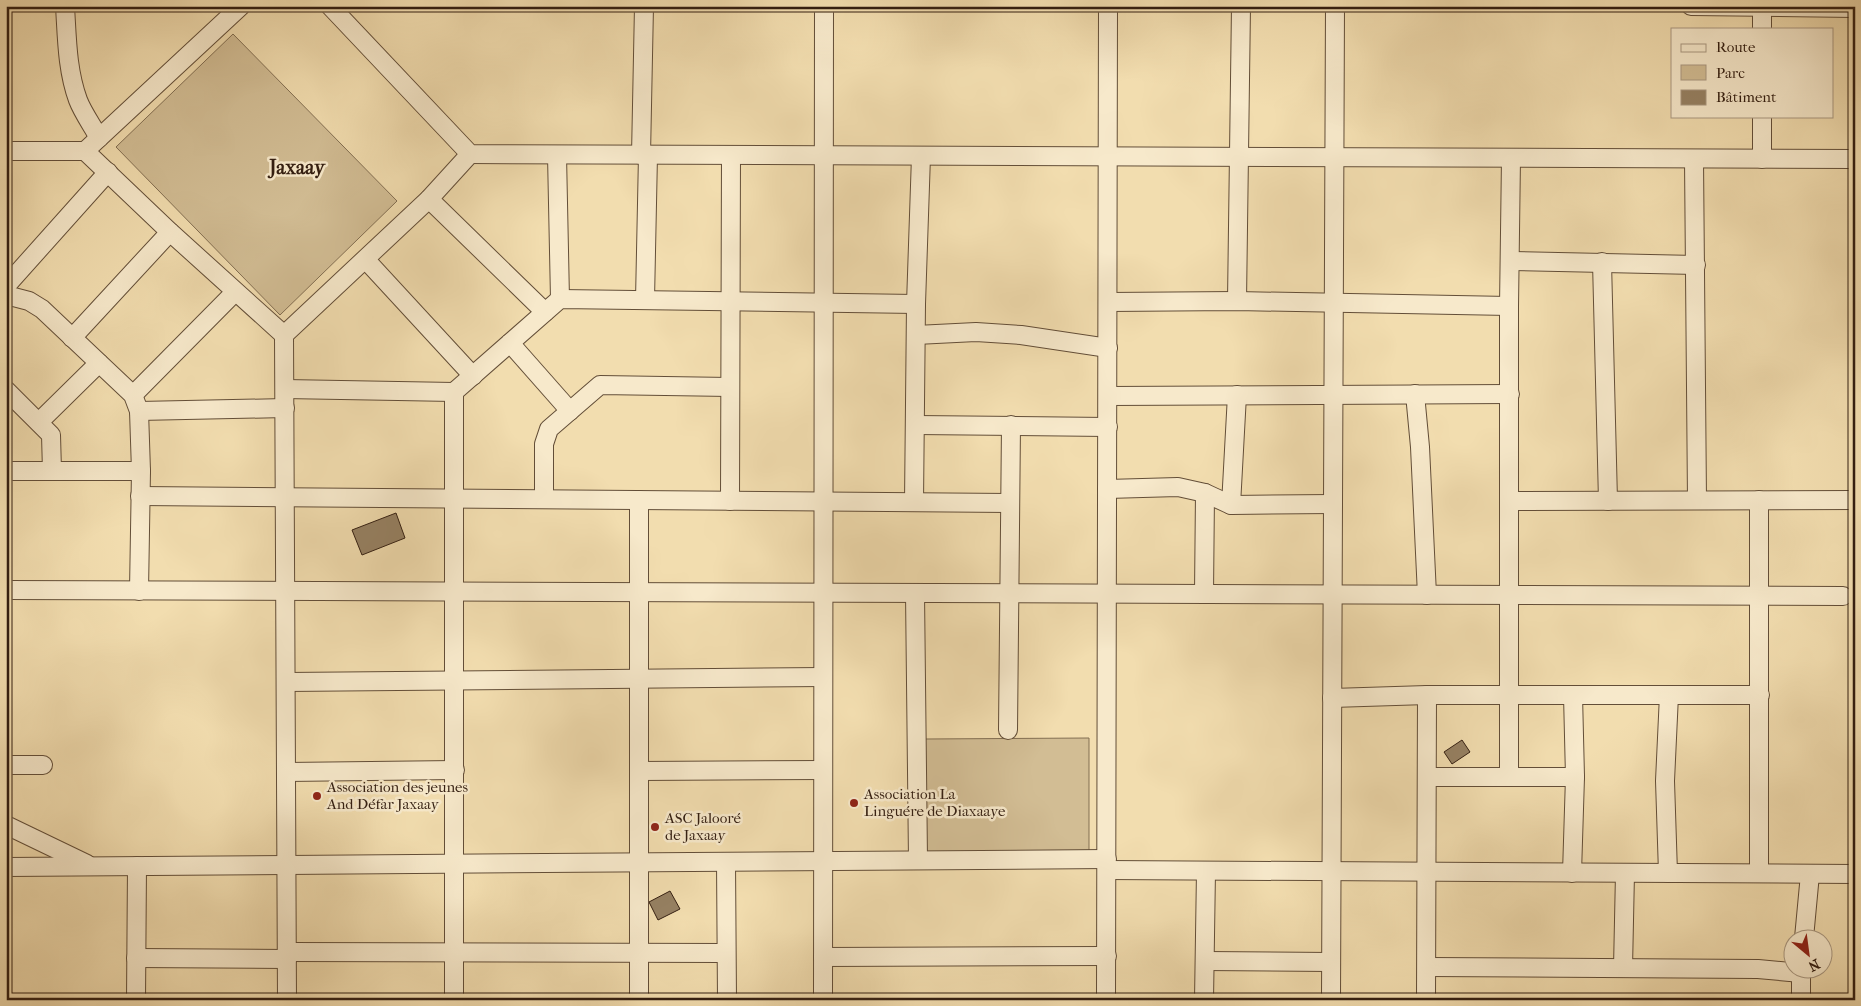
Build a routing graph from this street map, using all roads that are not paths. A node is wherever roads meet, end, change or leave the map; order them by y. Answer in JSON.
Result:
{"nodes":[{"id":1,"x":65,"y":6,"type":"edge"},
{"id":2,"x":242,"y":6,"type":"edge"},
{"id":3,"x":330,"y":6,"type":"edge"},
{"id":4,"x":644,"y":6,"type":"edge"},
{"id":5,"x":824,"y":6,"type":"edge"},
{"id":6,"x":1108,"y":6,"type":"edge"},
{"id":7,"x":1241,"y":6,"type":"edge"},
{"id":8,"x":1335,"y":6,"type":"edge"},
{"id":9,"x":1691,"y":6,"type":"edge"},
{"id":10,"x":1762,"y":7,"type":"edge"},
{"id":11,"x":1855,"y":8,"type":"edge"},
{"id":12,"x":1762,"y":28,"type":"edge"},
{"id":13,"x":1762,"y":118,"type":"edge"},
{"id":14,"x":99,"y":138,"type":"junction"},
{"id":15,"x":6,"y":151,"type":"edge"},
{"id":16,"x":85,"y":151,"type":"junction"},
{"id":17,"x":470,"y":154,"type":"junction"},
{"id":18,"x":557,"y":155,"type":"junction"},
{"id":19,"x":645,"y":155,"type":"junction"},
{"id":20,"x":731,"y":155,"type":"junction"},
{"id":21,"x":824,"y":155,"type":"junction"},
{"id":22,"x":921,"y":156,"type":"junction"},
{"id":23,"x":1108,"y":156,"type":"junction"},
{"id":24,"x":1239,"y":157,"type":"junction"},
{"id":25,"x":1334,"y":157,"type":"junction"},
{"id":26,"x":1511,"y":158,"type":"junction"},
{"id":27,"x":1694,"y":159,"type":"junction"},
{"id":28,"x":1762,"y":159,"type":"junction"},
{"id":29,"x":1855,"y":159,"type":"edge"},
{"id":30,"x":108,"y":172,"type":"junction"},
{"id":31,"x":429,"y":199,"type":"junction"},
{"id":32,"x":170,"y":232,"type":"junction"},
{"id":33,"x":366,"y":260,"type":"junction"},
{"id":34,"x":1510,"y":261,"type":"junction"},
{"id":35,"x":1602,"y":262,"type":"junction"},
{"id":36,"x":1696,"y":265,"type":"junction"},
{"id":37,"x":6,"y":286,"type":"edge"},
{"id":38,"x":235,"y":292,"type":"junction"},
{"id":39,"x":6,"y":295,"type":"edge"},
{"id":40,"x":560,"y":299,"type":"junction"},
{"id":41,"x":645,"y":300,"type":"junction"},
{"id":42,"x":730,"y":301,"type":"junction"},
{"id":43,"x":1108,"y":302,"type":"junction"},
{"id":44,"x":1237,"y":302,"type":"junction"},
{"id":45,"x":824,"y":303,"type":"junction"},
{"id":46,"x":916,"y":304,"type":"junction"},
{"id":47,"x":1334,"y":304,"type":"junction"},
{"id":48,"x":1509,"y":306,"type":"junction"},
{"id":49,"x":545,"y":312,"type":"junction"},
{"id":50,"x":284,"y":335,"type":"junction"},
{"id":51,"x":916,"y":335,"type":"junction"},
{"id":52,"x":72,"y":338,"type":"junction"},
{"id":53,"x":510,"y":343,"type":"junction"},
{"id":54,"x":1108,"y":348,"type":"junction"},
{"id":55,"x":99,"y":363,"type":"junction"},
{"id":56,"x":473,"y":376,"type":"junction"},
{"id":57,"x":730,"y":387,"type":"junction"},
{"id":58,"x":285,"y":389,"type":"junction"},
{"id":59,"x":6,"y":390,"type":"edge"},
{"id":60,"x":454,"y":392,"type":"junction"},
{"id":61,"x":1415,"y":394,"type":"junction"},
{"id":62,"x":1510,"y":394,"type":"junction"},
{"id":63,"x":1237,"y":395,"type":"junction"},
{"id":64,"x":1333,"y":395,"type":"junction"},
{"id":65,"x":1108,"y":396,"type":"junction"},
{"id":66,"x":136,"y":403,"type":"junction"},
{"id":67,"x":285,"y":408,"type":"junction"},
{"id":68,"x":570,"y":411,"type":"junction"},
{"id":69,"x":38,"y":422,"type":"junction"},
{"id":70,"x":916,"y":424,"type":"junction"},
{"id":71,"x":1011,"y":426,"type":"junction"},
{"id":72,"x":1108,"y":427,"type":"junction"},
{"id":73,"x":6,"y":471,"type":"edge"},
{"id":74,"x":52,"y":471,"type":"junction"},
{"id":75,"x":140,"y":471,"type":"junction"},
{"id":76,"x":1107,"y":489,"type":"junction"},
{"id":77,"x":1205,"y":493,"type":"junction"},
{"id":78,"x":140,"y":496,"type":"junction"},
{"id":79,"x":285,"y":497,"type":"junction"},
{"id":80,"x":454,"y":499,"type":"junction"},
{"id":81,"x":544,"y":499,"type":"junction"},
{"id":82,"x":639,"y":500,"type":"junction"},
{"id":83,"x":1697,"y":500,"type":"junction"},
{"id":84,"x":1759,"y":500,"type":"junction"},
{"id":85,"x":1855,"y":500,"type":"edge"},
{"id":86,"x":730,"y":501,"type":"junction"},
{"id":87,"x":1510,"y":501,"type":"junction"},
{"id":88,"x":1608,"y":501,"type":"junction"},
{"id":89,"x":823,"y":502,"type":"junction"},
{"id":90,"x":914,"y":502,"type":"junction"},
{"id":91,"x":1010,"y":503,"type":"junction"},
{"id":92,"x":1231,"y":504,"type":"junction"},
{"id":93,"x":1333,"y":504,"type":"junction"},
{"id":94,"x":6,"y":590,"type":"edge"},
{"id":95,"x":139,"y":591,"type":"junction"},
{"id":96,"x":286,"y":591,"type":"junction"},
{"id":97,"x":454,"y":592,"type":"junction"},
{"id":98,"x":639,"y":592,"type":"junction"},
{"id":99,"x":823,"y":593,"type":"junction"},
{"id":100,"x":915,"y":593,"type":"junction"},
{"id":101,"x":1010,"y":593,"type":"junction"},
{"id":102,"x":1107,"y":594,"type":"junction"},
{"id":103,"x":1204,"y":594,"type":"junction"},
{"id":104,"x":1332,"y":594,"type":"junction"},
{"id":105,"x":1427,"y":594,"type":"junction"},
{"id":106,"x":1510,"y":595,"type":"junction"},
{"id":107,"x":1760,"y":595,"type":"junction"},
{"id":108,"x":1843,"y":596,"type":"dead end"},
{"id":109,"x":823,"y":677,"type":"junction"},
{"id":110,"x":639,"y":679,"type":"junction"},
{"id":111,"x":455,"y":680,"type":"junction"},
{"id":112,"x":286,"y":682,"type":"junction"},
{"id":113,"x":1427,"y":695,"type":"junction"},
{"id":114,"x":1509,"y":695,"type":"junction"},
{"id":115,"x":1573,"y":695,"type":"junction"},
{"id":116,"x":1669,"y":695,"type":"junction"},
{"id":117,"x":1760,"y":695,"type":"junction"},
{"id":118,"x":1332,"y":698,"type":"junction"},
{"id":119,"x":1008,"y":730,"type":"dead end"},
{"id":120,"x":6,"y":765,"type":"edge"},
{"id":121,"x":43,"y":765,"type":"dead end"},
{"id":122,"x":455,"y":770,"type":"junction"},
{"id":123,"x":823,"y":770,"type":"junction"},
{"id":124,"x":639,"y":771,"type":"junction"},
{"id":125,"x":286,"y":772,"type":"junction"},
{"id":126,"x":1427,"y":777,"type":"junction"},
{"id":127,"x":1509,"y":777,"type":"junction"},
{"id":128,"x":1575,"y":777,"type":"junction"},
{"id":129,"x":6,"y":825,"type":"edge"},
{"id":130,"x":918,"y":860,"type":"junction"},
{"id":131,"x":823,"y":861,"type":"junction"},
{"id":132,"x":639,"y":862,"type":"junction"},
{"id":133,"x":726,"y":862,"type":"junction"},
{"id":134,"x":454,"y":864,"type":"junction"},
{"id":135,"x":1107,"y":864,"type":"junction"},
{"id":136,"x":286,"y":865,"type":"junction"},
{"id":137,"x":92,"y":866,"type":"junction"},
{"id":138,"x":137,"y":866,"type":"junction"},
{"id":139,"x":6,"y":867,"type":"edge"},
{"id":140,"x":1206,"y":870,"type":"junction"},
{"id":141,"x":1332,"y":871,"type":"junction"},
{"id":142,"x":1427,"y":872,"type":"junction"},
{"id":143,"x":1572,"y":872,"type":"junction"},
{"id":144,"x":1625,"y":873,"type":"junction"},
{"id":145,"x":1668,"y":873,"type":"junction"},
{"id":146,"x":1759,"y":873,"type":"junction"},
{"id":147,"x":1810,"y":874,"type":"junction"},
{"id":148,"x":1855,"y":874,"type":"edge"},
{"id":149,"x":1805,"y":928,"type":"edge"},
{"id":150,"x":455,"y":953,"type":"junction"},
{"id":151,"x":639,"y":953,"type":"junction"},
{"id":152,"x":726,"y":953,"type":"junction"},
{"id":153,"x":287,"y":956,"type":"junction"},
{"id":154,"x":1107,"y":956,"type":"junction"},
{"id":155,"x":823,"y":957,"type":"junction"},
{"id":156,"x":136,"y":958,"type":"junction"},
{"id":157,"x":1205,"y":961,"type":"junction"},
{"id":158,"x":1331,"y":962,"type":"junction"},
{"id":159,"x":1427,"y":967,"type":"junction"},
{"id":160,"x":1623,"y":968,"type":"junction"},
{"id":161,"x":1784,"y":970,"type":"edge"},
{"id":162,"x":1801,"y":978,"type":"edge"},
{"id":163,"x":136,"y":1000,"type":"edge"},
{"id":164,"x":287,"y":1000,"type":"edge"},
{"id":165,"x":454,"y":1000,"type":"edge"},
{"id":166,"x":639,"y":1000,"type":"edge"},
{"id":167,"x":727,"y":1000,"type":"edge"},
{"id":168,"x":823,"y":1000,"type":"edge"},
{"id":169,"x":1106,"y":1000,"type":"edge"},
{"id":170,"x":1204,"y":1000,"type":"edge"},
{"id":171,"x":1331,"y":1000,"type":"edge"},
{"id":172,"x":1426,"y":1000,"type":"edge"},
{"id":173,"x":1801,"y":1000,"type":"edge"}],
"edges":[{"from":1,"to":14,"type":"street"},
{"from":2,"to":14,"type":"street"},
{"from":3,"to":17,"type":"street"},
{"from":4,"to":19,"type":"street"},
{"from":5,"to":21,"type":"street"},
{"from":6,"to":23,"type":"street"},
{"from":7,"to":24,"type":"street"},
{"from":8,"to":25,"type":"street"},
{"from":9,"to":10,"type":"street"},
{"from":10,"to":11,"type":"street"},
{"from":10,"to":12,"type":"street"},
{"from":13,"to":28,"type":"street"},
{"from":14,"to":16,"type":"street"},
{"from":15,"to":16,"type":"street"},
{"from":16,"to":30,"type":"street"},
{"from":17,"to":18,"type":"street"},
{"from":17,"to":31,"type":"street"},
{"from":18,"to":19,"type":"street"},
{"from":18,"to":40,"type":"street"},
{"from":19,"to":20,"type":"street"},
{"from":19,"to":41,"type":"street"},
{"from":20,"to":21,"type":"street"},
{"from":20,"to":42,"type":"street"},
{"from":21,"to":22,"type":"street"},
{"from":21,"to":45,"type":"street"},
{"from":22,"to":23,"type":"street"},
{"from":22,"to":46,"type":"street"},
{"from":23,"to":24,"type":"street"},
{"from":23,"to":43,"type":"street"},
{"from":24,"to":25,"type":"street"},
{"from":24,"to":44,"type":"street"},
{"from":25,"to":26,"type":"street"},
{"from":25,"to":47,"type":"street"},
{"from":26,"to":27,"type":"street"},
{"from":26,"to":34,"type":"street"},
{"from":27,"to":28,"type":"street"},
{"from":27,"to":36,"type":"street"},
{"from":28,"to":29,"type":"street"},
{"from":30,"to":32,"type":"street"},
{"from":30,"to":37,"type":"street"},
{"from":31,"to":33,"type":"street"},
{"from":31,"to":49,"type":"street"},
{"from":32,"to":38,"type":"street"},
{"from":32,"to":52,"type":"street"},
{"from":33,"to":50,"type":"street"},
{"from":33,"to":56,"type":"street"},
{"from":34,"to":35,"type":"street"},
{"from":34,"to":48,"type":"street"},
{"from":35,"to":36,"type":"street"},
{"from":35,"to":88,"type":"street"},
{"from":36,"to":83,"type":"street"},
{"from":38,"to":50,"type":"street"},
{"from":38,"to":66,"type":"street"},
{"from":39,"to":52,"type":"street"},
{"from":40,"to":41,"type":"street"},
{"from":40,"to":49,"type":"street"},
{"from":41,"to":42,"type":"street"},
{"from":42,"to":45,"type":"street"},
{"from":42,"to":57,"type":"street"},
{"from":43,"to":44,"type":"street"},
{"from":43,"to":54,"type":"street"},
{"from":44,"to":47,"type":"street"},
{"from":45,"to":46,"type":"street"},
{"from":45,"to":89,"type":"street"},
{"from":46,"to":51,"type":"street"},
{"from":47,"to":48,"type":"street"},
{"from":47,"to":64,"type":"street"},
{"from":48,"to":62,"type":"street"},
{"from":49,"to":53,"type":"street"},
{"from":50,"to":58,"type":"street"},
{"from":51,"to":54,"type":"street"},
{"from":51,"to":70,"type":"street"},
{"from":52,"to":55,"type":"street"},
{"from":53,"to":56,"type":"street"},
{"from":53,"to":68,"type":"street"},
{"from":54,"to":65,"type":"street"},
{"from":55,"to":66,"type":"street"},
{"from":55,"to":69,"type":"street"},
{"from":56,"to":60,"type":"street"},
{"from":57,"to":68,"type":"street"},
{"from":57,"to":86,"type":"street"},
{"from":58,"to":60,"type":"street"},
{"from":58,"to":67,"type":"street"},
{"from":59,"to":69,"type":"street"},
{"from":60,"to":80,"type":"street"},
{"from":61,"to":62,"type":"street"},
{"from":61,"to":64,"type":"street"},
{"from":61,"to":105,"type":"street"},
{"from":62,"to":87,"type":"street"},
{"from":63,"to":64,"type":"street"},
{"from":63,"to":65,"type":"street"},
{"from":63,"to":92,"type":"street"},
{"from":64,"to":93,"type":"street"},
{"from":65,"to":72,"type":"street"},
{"from":66,"to":67,"type":"street"},
{"from":66,"to":75,"type":"street"},
{"from":67,"to":79,"type":"street"},
{"from":68,"to":81,"type":"street"},
{"from":69,"to":74,"type":"street"},
{"from":70,"to":71,"type":"street"},
{"from":70,"to":90,"type":"street"},
{"from":71,"to":72,"type":"street"},
{"from":71,"to":91,"type":"street"},
{"from":72,"to":76,"type":"street"},
{"from":73,"to":74,"type":"street"},
{"from":74,"to":75,"type":"street"},
{"from":75,"to":78,"type":"street"},
{"from":76,"to":77,"type":"street"},
{"from":76,"to":102,"type":"street"},
{"from":77,"to":92,"type":"street"},
{"from":77,"to":103,"type":"street"},
{"from":78,"to":79,"type":"street"},
{"from":78,"to":95,"type":"street"},
{"from":79,"to":80,"type":"street"},
{"from":79,"to":96,"type":"street"},
{"from":80,"to":81,"type":"street"},
{"from":80,"to":97,"type":"street"},
{"from":81,"to":82,"type":"street"},
{"from":82,"to":86,"type":"street"},
{"from":82,"to":98,"type":"street"},
{"from":83,"to":84,"type":"street"},
{"from":83,"to":88,"type":"street"},
{"from":84,"to":85,"type":"street"},
{"from":84,"to":107,"type":"street"},
{"from":86,"to":89,"type":"street"},
{"from":87,"to":88,"type":"street"},
{"from":87,"to":106,"type":"street"},
{"from":89,"to":90,"type":"street"},
{"from":89,"to":99,"type":"street"},
{"from":90,"to":91,"type":"street"},
{"from":91,"to":101,"type":"street"},
{"from":92,"to":93,"type":"street"},
{"from":93,"to":104,"type":"street"},
{"from":94,"to":95,"type":"street"},
{"from":95,"to":96,"type":"street"},
{"from":96,"to":97,"type":"street"},
{"from":96,"to":112,"type":"street"},
{"from":97,"to":98,"type":"street"},
{"from":97,"to":111,"type":"street"},
{"from":98,"to":99,"type":"street"},
{"from":98,"to":110,"type":"street"},
{"from":99,"to":100,"type":"street"},
{"from":99,"to":109,"type":"street"},
{"from":100,"to":101,"type":"street"},
{"from":100,"to":130,"type":"street"},
{"from":101,"to":102,"type":"street"},
{"from":101,"to":119,"type":"street"},
{"from":102,"to":103,"type":"street"},
{"from":102,"to":135,"type":"street"},
{"from":103,"to":104,"type":"street"},
{"from":104,"to":105,"type":"street"},
{"from":104,"to":118,"type":"street"},
{"from":105,"to":106,"type":"street"},
{"from":106,"to":107,"type":"street"},
{"from":106,"to":114,"type":"street"},
{"from":107,"to":108,"type":"street"},
{"from":107,"to":117,"type":"street"},
{"from":109,"to":110,"type":"street"},
{"from":109,"to":123,"type":"street"},
{"from":110,"to":111,"type":"street"},
{"from":110,"to":124,"type":"street"},
{"from":111,"to":112,"type":"street"},
{"from":111,"to":122,"type":"street"},
{"from":112,"to":125,"type":"street"},
{"from":113,"to":114,"type":"street"},
{"from":113,"to":118,"type":"street"},
{"from":113,"to":126,"type":"street"},
{"from":114,"to":115,"type":"street"},
{"from":114,"to":127,"type":"street"},
{"from":115,"to":116,"type":"street"},
{"from":115,"to":128,"type":"street"},
{"from":116,"to":117,"type":"street"},
{"from":116,"to":145,"type":"street"},
{"from":117,"to":146,"type":"street"},
{"from":118,"to":141,"type":"street"},
{"from":120,"to":121,"type":"street"},
{"from":122,"to":125,"type":"street"},
{"from":122,"to":134,"type":"street"},
{"from":123,"to":124,"type":"street"},
{"from":123,"to":131,"type":"street"},
{"from":124,"to":132,"type":"street"},
{"from":125,"to":136,"type":"street"},
{"from":126,"to":127,"type":"street"},
{"from":126,"to":142,"type":"street"},
{"from":127,"to":128,"type":"street"},
{"from":128,"to":143,"type":"street"},
{"from":129,"to":137,"type":"street"},
{"from":130,"to":131,"type":"street"},
{"from":130,"to":135,"type":"street"},
{"from":131,"to":133,"type":"street"},
{"from":131,"to":155,"type":"street"},
{"from":132,"to":133,"type":"street"},
{"from":132,"to":134,"type":"street"},
{"from":132,"to":151,"type":"street"},
{"from":133,"to":152,"type":"street"},
{"from":134,"to":136,"type":"street"},
{"from":134,"to":150,"type":"street"},
{"from":135,"to":140,"type":"street"},
{"from":135,"to":154,"type":"street"},
{"from":136,"to":138,"type":"street"},
{"from":136,"to":153,"type":"street"},
{"from":137,"to":138,"type":"street"},
{"from":137,"to":139,"type":"street"},
{"from":138,"to":156,"type":"street"},
{"from":140,"to":141,"type":"street"},
{"from":140,"to":157,"type":"street"},
{"from":141,"to":142,"type":"street"},
{"from":141,"to":158,"type":"street"},
{"from":142,"to":143,"type":"street"},
{"from":142,"to":159,"type":"street"},
{"from":143,"to":144,"type":"street"},
{"from":144,"to":145,"type":"street"},
{"from":144,"to":160,"type":"street"},
{"from":145,"to":146,"type":"street"},
{"from":146,"to":147,"type":"street"},
{"from":147,"to":148,"type":"street"},
{"from":147,"to":149,"type":"street"},
{"from":150,"to":151,"type":"street"},
{"from":150,"to":153,"type":"street"},
{"from":150,"to":165,"type":"street"},
{"from":151,"to":152,"type":"street"},
{"from":151,"to":166,"type":"street"},
{"from":152,"to":167,"type":"street"},
{"from":153,"to":156,"type":"street"},
{"from":153,"to":164,"type":"street"},
{"from":154,"to":155,"type":"street"},
{"from":154,"to":169,"type":"street"},
{"from":155,"to":168,"type":"street"},
{"from":156,"to":163,"type":"street"},
{"from":157,"to":158,"type":"street"},
{"from":157,"to":170,"type":"street"},
{"from":158,"to":171,"type":"street"},
{"from":159,"to":160,"type":"street"},
{"from":159,"to":172,"type":"street"},
{"from":160,"to":161,"type":"street"},
{"from":162,"to":173,"type":"street"}]}
